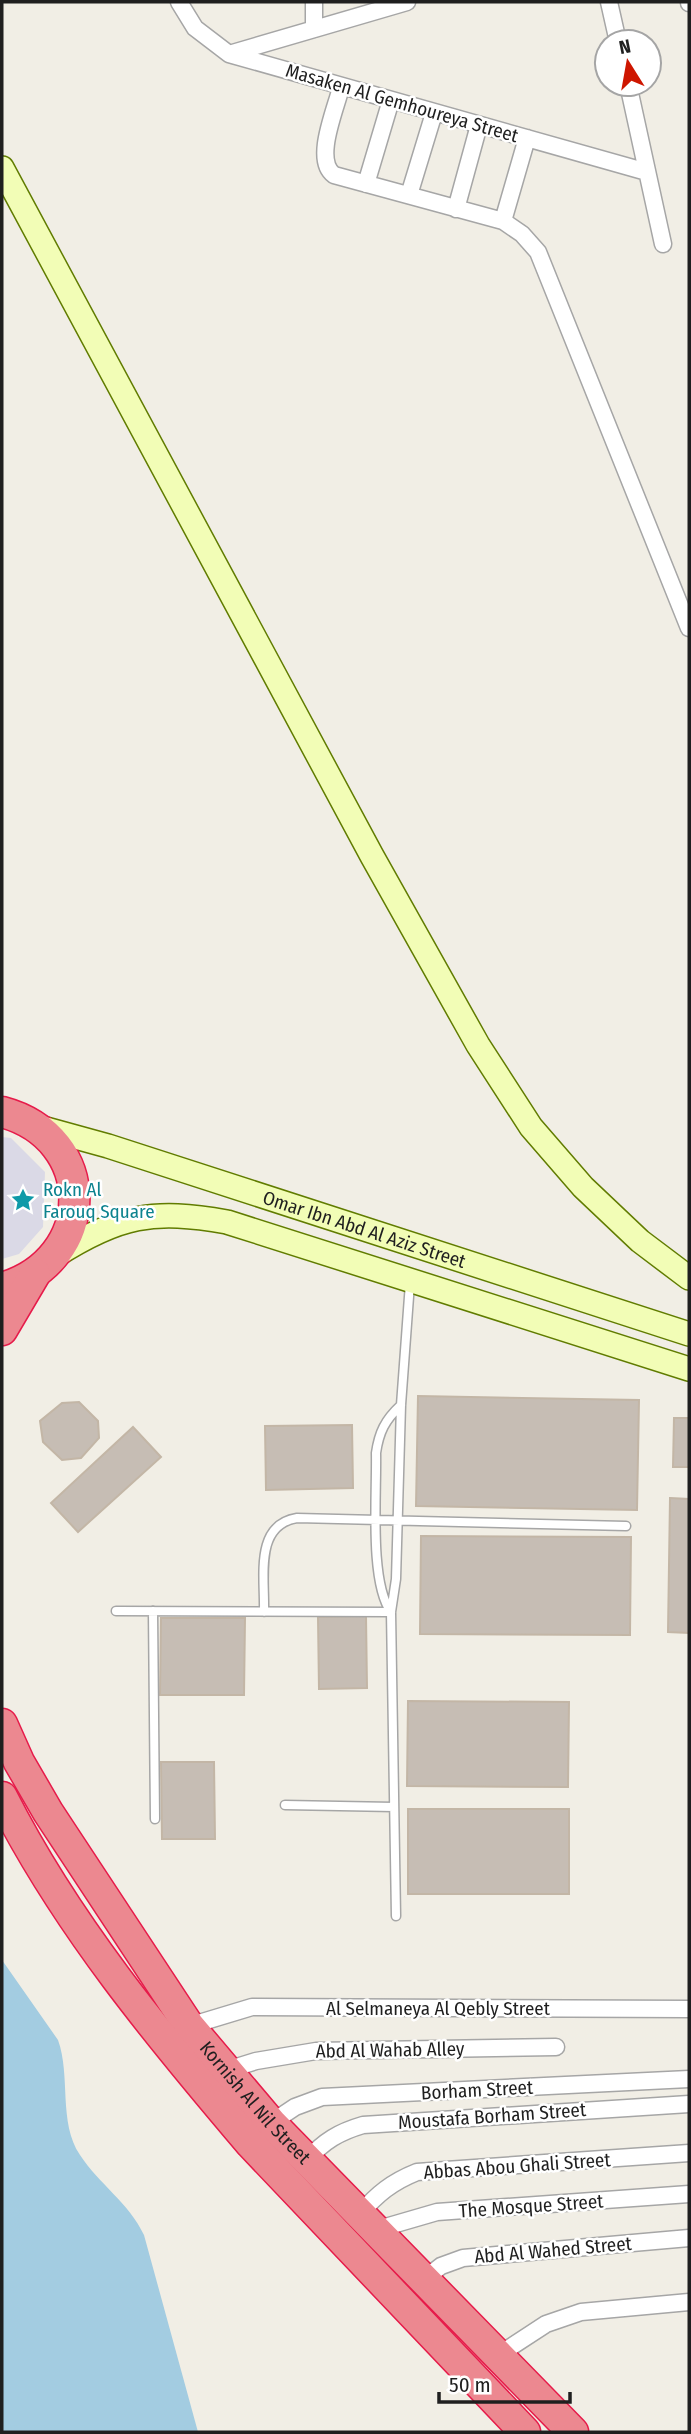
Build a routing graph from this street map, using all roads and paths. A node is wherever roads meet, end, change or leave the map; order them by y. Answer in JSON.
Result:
{"nodes":[{"id":1,"x":178,"y":2,"type":"edge"},
{"id":2,"x":314,"y":2,"type":"edge"},
{"id":3,"x":407,"y":2,"type":"edge"},
{"id":4,"x":609,"y":2,"type":"edge"},
{"id":5,"x":615,"y":28,"type":"edge"},
{"id":6,"x":314,"y":29,"type":"junction"},
{"id":7,"x":229,"y":54,"type":"junction"},
{"id":8,"x":341,"y":86,"type":"junction"},
{"id":9,"x":631,"y":98,"type":"edge"},
{"id":10,"x":391,"y":100,"type":"junction"},
{"id":11,"x":434,"y":113,"type":"junction"},
{"id":12,"x":479,"y":125,"type":"junction"},
{"id":13,"x":527,"y":138,"type":"junction"},
{"id":14,"x":2,"y":168,"type":"edge"},
{"id":15,"x":647,"y":172,"type":"junction"},
{"id":16,"x":366,"y":184,"type":"junction"},
{"id":17,"x":409,"y":195,"type":"junction"},
{"id":18,"x":456,"y":209,"type":"junction"},
{"id":19,"x":503,"y":221,"type":"junction"},
{"id":20,"x":663,"y":244,"type":"dead end"},
{"id":21,"x":689,"y":628,"type":"edge"},
{"id":22,"x":2,"y":1092,"type":"edge"},
{"id":23,"x":20,"y":1118,"type":"edge"},
{"id":24,"x":45,"y":1265,"type":"junction"},
{"id":25,"x":689,"y":1278,"type":"edge"},
{"id":26,"x":410,"y":1280,"type":"junction"},
{"id":27,"x":2,"y":1288,"type":"edge"},
{"id":28,"x":2,"y":1330,"type":"edge"},
{"id":29,"x":689,"y":1334,"type":"edge"},
{"id":30,"x":689,"y":1369,"type":"edge"},
{"id":31,"x":401,"y":1405,"type":"junction"},
{"id":32,"x":377,"y":1520,"type":"junction"},
{"id":33,"x":399,"y":1521,"type":"junction"},
{"id":34,"x":626,"y":1526,"type":"dead end"},
{"id":35,"x":116,"y":1611,"type":"dead end"},
{"id":36,"x":153,"y":1611,"type":"junction"},
{"id":37,"x":264,"y":1612,"type":"junction"},
{"id":38,"x":391,"y":1612,"type":"junction"},
{"id":39,"x":2,"y":1724,"type":"edge"},
{"id":40,"x":2,"y":1797,"type":"edge"},
{"id":41,"x":285,"y":1805,"type":"dead end"},
{"id":42,"x":394,"y":1807,"type":"junction"},
{"id":43,"x":155,"y":1819,"type":"dead end"},
{"id":44,"x":396,"y":1916,"type":"dead end"},
{"id":45,"x":689,"y":2009,"type":"edge"},
{"id":46,"x":190,"y":2026,"type":"junction"},
{"id":47,"x":556,"y":2047,"type":"dead end"},
{"id":48,"x":227,"y":2070,"type":"junction"},
{"id":49,"x":689,"y":2079,"type":"edge"},
{"id":50,"x":689,"y":2104,"type":"edge"},
{"id":51,"x":271,"y":2123,"type":"junction"},
{"id":52,"x":689,"y":2153,"type":"edge"},
{"id":53,"x":307,"y":2160,"type":"junction"},
{"id":54,"x":689,"y":2194,"type":"edge"},
{"id":55,"x":367,"y":2222,"type":"junction"},
{"id":56,"x":689,"y":2238,"type":"edge"},
{"id":57,"x":423,"y":2280,"type":"junction"},
{"id":58,"x":689,"y":2302,"type":"edge"},
{"id":59,"x":497,"y":2356,"type":"junction"},
{"id":60,"x":525,"y":2432,"type":"edge"},
{"id":61,"x":573,"y":2432,"type":"edge"}],
"edges":[{"from":1,"to":7,"type":"street","name":"Masaken Al Gemhoureya Street"},
{"from":2,"to":6,"type":"street"},
{"from":3,"to":6,"type":"street"},
{"from":4,"to":5,"type":"street"},
{"from":6,"to":7,"type":"street"},
{"from":7,"to":8,"type":"street","name":"Masaken Al Gemhoureya Street"},
{"from":8,"to":10,"type":"street","name":"Masaken Al Gemhoureya Street"},
{"from":8,"to":16,"type":"street"},
{"from":9,"to":15,"type":"street"},
{"from":10,"to":11,"type":"street","name":"Masaken Al Gemhoureya Street"},
{"from":10,"to":16,"type":"street"},
{"from":11,"to":12,"type":"street","name":"Masaken Al Gemhoureya Street"},
{"from":11,"to":17,"type":"street"},
{"from":12,"to":13,"type":"street","name":"Masaken Al Gemhoureya Street"},
{"from":12,"to":18,"type":"street"},
{"from":13,"to":15,"type":"street","name":"Masaken Al Gemhoureya Street"},
{"from":13,"to":19,"type":"street"},
{"from":14,"to":25,"type":"main road"},
{"from":15,"to":20,"type":"street"},
{"from":16,"to":17,"type":"street"},
{"from":17,"to":18,"type":"street"},
{"from":18,"to":19,"type":"street"},
{"from":19,"to":21,"type":"street"},
{"from":22,"to":23,"type":"highway"},
{"from":23,"to":24,"type":"highway"},
{"from":23,"to":29,"type":"main road","name":"Omar Ibn Abd Al Aziz Street"},
{"from":24,"to":26,"type":"main road","name":"Omar Ibn Abd Al Aziz Street"},
{"from":24,"to":27,"type":"highway"},
{"from":24,"to":28,"type":"highway"},
{"from":26,"to":30,"type":"main road","name":"Omar Ibn Abd Al Aziz Street"},
{"from":26,"to":31,"type":"lane"},
{"from":31,"to":32,"type":"lane"},
{"from":31,"to":33,"type":"lane"},
{"from":32,"to":33,"type":"lane"},
{"from":32,"to":37,"type":"lane"},
{"from":32,"to":38,"type":"lane"},
{"from":33,"to":34,"type":"lane"},
{"from":33,"to":38,"type":"lane"},
{"from":35,"to":36,"type":"lane"},
{"from":36,"to":37,"type":"lane"},
{"from":36,"to":43,"type":"lane"},
{"from":37,"to":38,"type":"lane"},
{"from":38,"to":42,"type":"lane"},
{"from":39,"to":46,"type":"highway","name":"Kornish Al Nil Street"},
{"from":40,"to":60,"type":"highway","name":"Kornish Al Nil Street"},
{"from":41,"to":42,"type":"lane"},
{"from":42,"to":44,"type":"lane"},
{"from":45,"to":46,"type":"street","name":"Al Selmaneya Al Qebly Street"},
{"from":46,"to":48,"type":"highway","name":"Kornish Al Nil Street"},
{"from":47,"to":48,"type":"street","name":"Abd Al Wahab Alley"},
{"from":48,"to":51,"type":"highway","name":"Kornish Al Nil Street"},
{"from":49,"to":51,"type":"street","name":"Borham Street"},
{"from":50,"to":53,"type":"street","name":"Moustafa Borham Street"},
{"from":51,"to":53,"type":"highway","name":"Kornish Al Nil Street"},
{"from":52,"to":55,"type":"street","name":"Abbas Abou Ghali Street"},
{"from":53,"to":55,"type":"highway","name":"Kornish Al Nil Street"},
{"from":54,"to":55,"type":"street","name":"The Mosque Street"},
{"from":55,"to":57,"type":"highway","name":"Kornish Al Nil Street"},
{"from":56,"to":57,"type":"street","name":"Abd Al Wahed Street"},
{"from":57,"to":59,"type":"highway","name":"Kornish Al Nil Street"},
{"from":58,"to":59,"type":"street"},
{"from":59,"to":61,"type":"highway","name":"Kornish Al Nil Street"}]}
